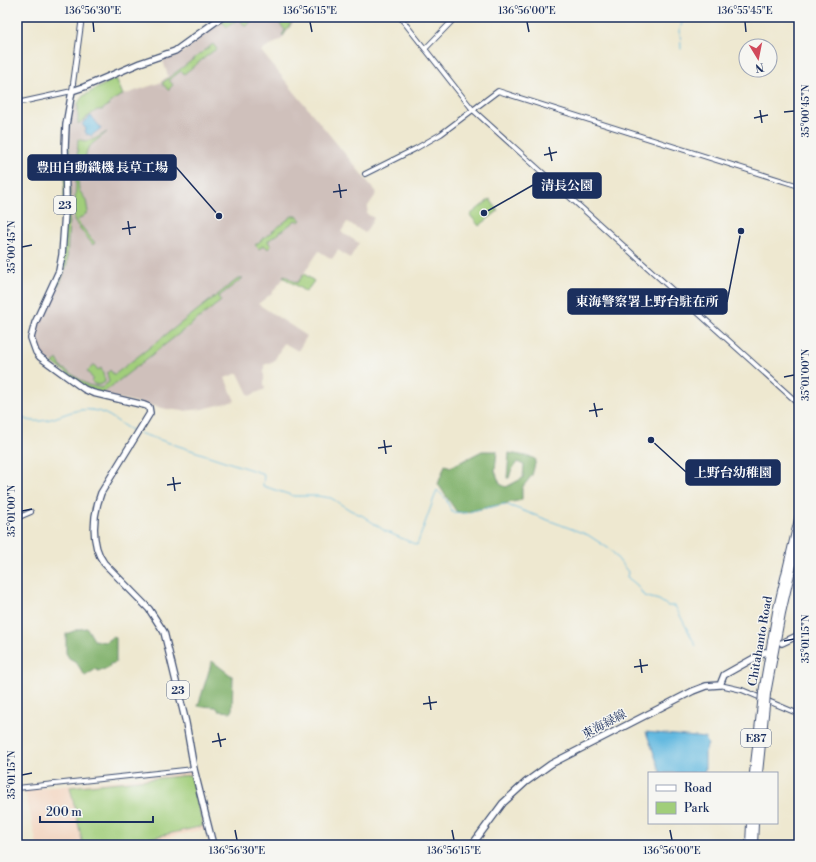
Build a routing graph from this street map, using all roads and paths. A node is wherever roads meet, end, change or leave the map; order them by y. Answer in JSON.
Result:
{"nodes":[{"id":1,"x":82,"y":17,"type":"edge"},
{"id":2,"x":222,"y":17,"type":"edge"},
{"id":3,"x":400,"y":17,"type":"edge"},
{"id":4,"x":456,"y":17,"type":"edge"},
{"id":5,"x":425,"y":49,"type":"junction"},
{"id":6,"x":72,"y":91,"type":"junction"},
{"id":7,"x":17,"y":103,"type":"edge"},
{"id":8,"x":473,"y":110,"type":"junction"},
{"id":9,"x":365,"y":174,"type":"dead end"},
{"id":10,"x":799,"y":186,"type":"edge"},
{"id":11,"x":799,"y":404,"type":"edge"},
{"id":12,"x":30,"y":512,"type":"dead end"},
{"id":13,"x":799,"y":515,"type":"edge"},
{"id":14,"x":17,"y":518,"type":"edge"},
{"id":15,"x":799,"y":539,"type":"edge"},
{"id":16,"x":799,"y":635,"type":"edge"},
{"id":17,"x":782,"y":643,"type":"dead end"},
{"id":18,"x":765,"y":652,"type":"dead end"},
{"id":19,"x":720,"y":685,"type":"junction"},
{"id":20,"x":765,"y":693,"type":"junction"},
{"id":21,"x":763,"y":705,"type":"junction"},
{"id":22,"x":799,"y":714,"type":"edge"},
{"id":23,"x":194,"y":769,"type":"junction"},
{"id":24,"x":753,"y":772,"type":"edge"},
{"id":25,"x":759,"y":772,"type":"edge"},
{"id":26,"x":17,"y":788,"type":"edge"},
{"id":27,"x":750,"y":824,"type":"edge"},
{"id":28,"x":755,"y":824,"type":"edge"},
{"id":29,"x":213,"y":845,"type":"edge"},
{"id":30,"x":472,"y":845,"type":"edge"},
{"id":31,"x":749,"y":845,"type":"edge"},
{"id":32,"x":754,"y":845,"type":"edge"}],
"edges":[{"from":1,"to":6,"type":"street"},
{"from":2,"to":6,"type":"main road"},
{"from":3,"to":5,"type":"street"},
{"from":4,"to":5,"type":"street"},
{"from":5,"to":8,"type":"street"},
{"from":6,"to":7,"type":"street"},
{"from":6,"to":23,"type":"main road","number":"23"},
{"from":8,"to":9,"type":"street"},
{"from":8,"to":10,"type":"street"},
{"from":8,"to":11,"type":"street"},
{"from":12,"to":14,"type":"street"},
{"from":13,"to":20,"type":"highway","name":"Chitahanto Road","number":"E87"},
{"from":15,"to":20,"type":"highway","name":"Chitahanto Road","number":"E87"},
{"from":16,"to":17,"type":"main road"},
{"from":18,"to":19,"type":"main road"},
{"from":19,"to":22,"type":"street"},
{"from":19,"to":30,"type":"main road","name":"東海緑線"},
{"from":20,"to":21,"type":"highway","name":"Chitahanto Road","number":"E87","bridge":true},
{"from":21,"to":24,"type":"highway","name":"Chitahanto Road","number":"E87"},
{"from":21,"to":25,"type":"highway","name":"Chitahanto Road","number":"E87"},
{"from":23,"to":26,"type":"street"},
{"from":23,"to":29,"type":"main road","number":"23"},
{"from":27,"to":31,"type":"highway"},
{"from":28,"to":32,"type":"highway"}]}
